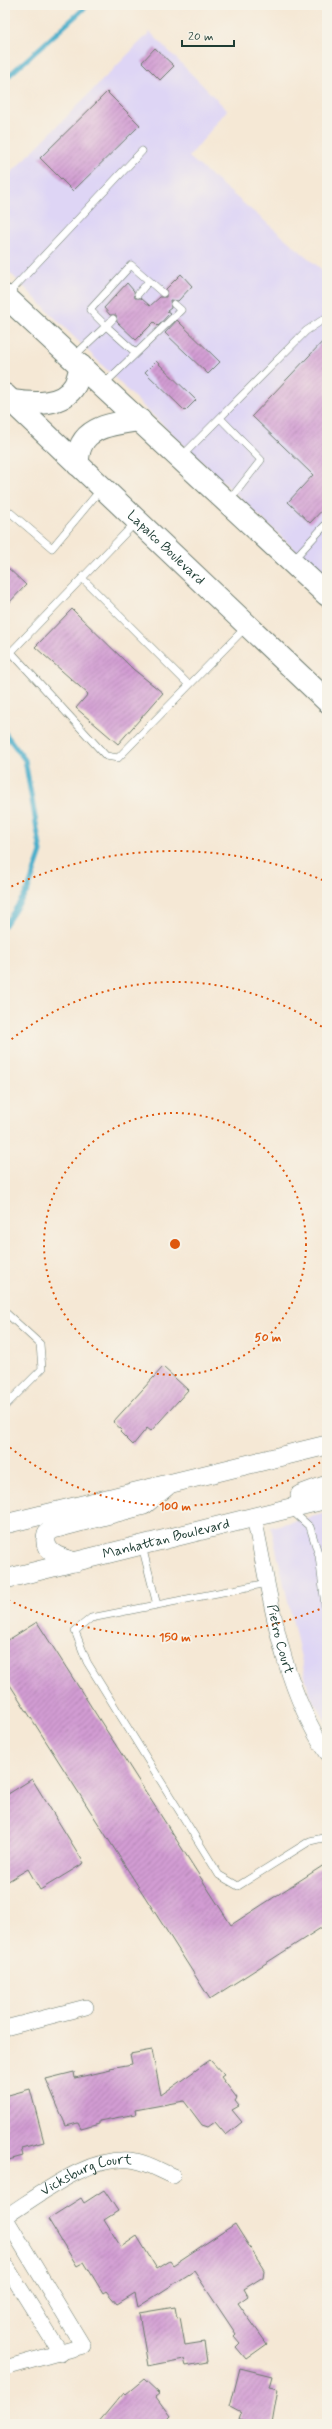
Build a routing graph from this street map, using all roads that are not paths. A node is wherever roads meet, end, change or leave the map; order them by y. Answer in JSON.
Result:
{"nodes":[{"id":1,"x":142,"y":151,"type":"dead end"},
{"id":2,"x":149,"y":281,"type":"junction"},
{"id":3,"x":138,"y":294,"type":"dead end"},
{"id":4,"x":163,"y":294,"type":"dead end"},
{"id":5,"x":5,"y":296,"type":"edge"},
{"id":6,"x":174,"y":304,"type":"dead end"},
{"id":7,"x":327,"y":317,"type":"edge"},
{"id":8,"x":113,"y":319,"type":"dead end"},
{"id":9,"x":106,"y":326,"type":"junction"},
{"id":10,"x":136,"y":353,"type":"junction"},
{"id":11,"x":77,"y":362,"type":"junction"},
{"id":12,"x":102,"y":386,"type":"junction"},
{"id":13,"x":7,"y":402,"type":"edge"},
{"id":14,"x":220,"y":418,"type":"junction"},
{"id":15,"x":140,"y":420,"type":"junction"},
{"id":16,"x":180,"y":458,"type":"junction"},
{"id":17,"x":78,"y":465,"type":"junction"},
{"id":18,"x":101,"y":488,"type":"junction"},
{"id":19,"x":228,"y":502,"type":"junction"},
{"id":20,"x":5,"y":508,"type":"edge"},
{"id":21,"x":137,"y":521,"type":"junction"},
{"id":22,"x":327,"y":523,"type":"edge"},
{"id":23,"x":292,"y":562,"type":"junction"},
{"id":24,"x":82,"y":578,"type":"junction"},
{"id":25,"x":326,"y":590,"type":"edge"},
{"id":26,"x":247,"y":625,"type":"junction"},
{"id":27,"x":189,"y":685,"type":"junction"},
{"id":28,"x":327,"y":701,"type":"edge"},
{"id":29,"x":5,"y":1312,"type":"edge"},
{"id":30,"x":5,"y":1406,"type":"edge"},
{"id":31,"x":327,"y":1445,"type":"edge"},
{"id":32,"x":170,"y":1483,"type":"junction"},
{"id":33,"x":327,"y":1485,"type":"edge"},
{"id":34,"x":327,"y":1499,"type":"edge"},
{"id":35,"x":288,"y":1508,"type":"junction"},
{"id":36,"x":254,"y":1518,"type":"junction"},
{"id":37,"x":5,"y":1524,"type":"edge"},
{"id":38,"x":142,"y":1546,"type":"junction"},
{"id":39,"x":327,"y":1554,"type":"edge"},
{"id":40,"x":319,"y":1556,"type":"junction"},
{"id":41,"x":76,"y":1562,"type":"junction"},
{"id":42,"x":5,"y":1579,"type":"edge"},
{"id":43,"x":268,"y":1583,"type":"junction"},
{"id":44,"x":157,"y":1605,"type":"junction"},
{"id":45,"x":327,"y":1622,"type":"edge"},
{"id":46,"x":327,"y":1753,"type":"edge"},
{"id":47,"x":327,"y":1837,"type":"edge"},
{"id":48,"x":86,"y":2007,"type":"dead end"},
{"id":49,"x":5,"y":2028,"type":"edge"},
{"id":50,"x":173,"y":2176,"type":"dead end"},
{"id":51,"x":5,"y":2217,"type":"edge"},
{"id":52,"x":5,"y":2264,"type":"edge"},
{"id":53,"x":61,"y":2354,"type":"junction"},
{"id":54,"x":5,"y":2368,"type":"edge"}],
"edges":[{"from":1,"to":5,"type":"lane"},
{"from":2,"to":3,"type":"lane"},
{"from":2,"to":4,"type":"lane"},
{"from":2,"to":9,"type":"lane"},
{"from":5,"to":11,"type":"main road"},
{"from":6,"to":10,"type":"lane"},
{"from":7,"to":14,"type":"lane"},
{"from":8,"to":9,"type":"lane"},
{"from":9,"to":10,"type":"lane"},
{"from":9,"to":11,"type":"lane"},
{"from":10,"to":12,"type":"lane"},
{"from":11,"to":12,"type":"main road"},
{"from":11,"to":13,"type":"main road"},
{"from":12,"to":15,"type":"main road"},
{"from":13,"to":17,"type":"main road","name":"Lapalco Boulevard"},
{"from":14,"to":16,"type":"lane"},
{"from":14,"to":19,"type":"lane"},
{"from":15,"to":16,"type":"main road"},
{"from":15,"to":17,"type":"main road"},
{"from":16,"to":19,"type":"main road"},
{"from":17,"to":18,"type":"main road","name":"Lapalco Boulevard"},
{"from":18,"to":20,"type":"lane"},
{"from":18,"to":21,"type":"main road","name":"Lapalco Boulevard"},
{"from":19,"to":23,"type":"main road"},
{"from":21,"to":24,"type":"lane"},
{"from":21,"to":26,"type":"main road","name":"Lapalco Boulevard"},
{"from":22,"to":23,"type":"lane"},
{"from":23,"to":25,"type":"main road"},
{"from":24,"to":27,"type":"lane"},
{"from":24,"to":27,"type":"lane"},
{"from":26,"to":27,"type":"lane"},
{"from":26,"to":28,"type":"main road","name":"Lapalco Boulevard"},
{"from":29,"to":30,"type":"lane"},
{"from":31,"to":32,"type":"street"},
{"from":32,"to":37,"type":"street"},
{"from":32,"to":41,"type":"street"},
{"from":33,"to":35,"type":"street"},
{"from":34,"to":35,"type":"street","name":"Manhattan Boulevard"},
{"from":35,"to":36,"type":"street","name":"Manhattan Boulevard"},
{"from":35,"to":40,"type":"lane"},
{"from":36,"to":38,"type":"street","name":"Manhattan Boulevard"},
{"from":36,"to":43,"type":"street","name":"Pietro Court"},
{"from":38,"to":41,"type":"street","name":"Manhattan Boulevard"},
{"from":38,"to":44,"type":"lane"},
{"from":39,"to":40,"type":"lane"},
{"from":40,"to":45,"type":"lane"},
{"from":41,"to":42,"type":"street","name":"Manhattan Boulevard"},
{"from":43,"to":44,"type":"lane"},
{"from":43,"to":46,"type":"street","name":"Pietro Court"},
{"from":44,"to":47,"type":"lane"},
{"from":48,"to":49,"type":"street"},
{"from":50,"to":51,"type":"street","name":"Vicksburg Court"},
{"from":51,"to":53,"type":"street"},
{"from":52,"to":53,"type":"street"},
{"from":53,"to":54,"type":"street"}]}
